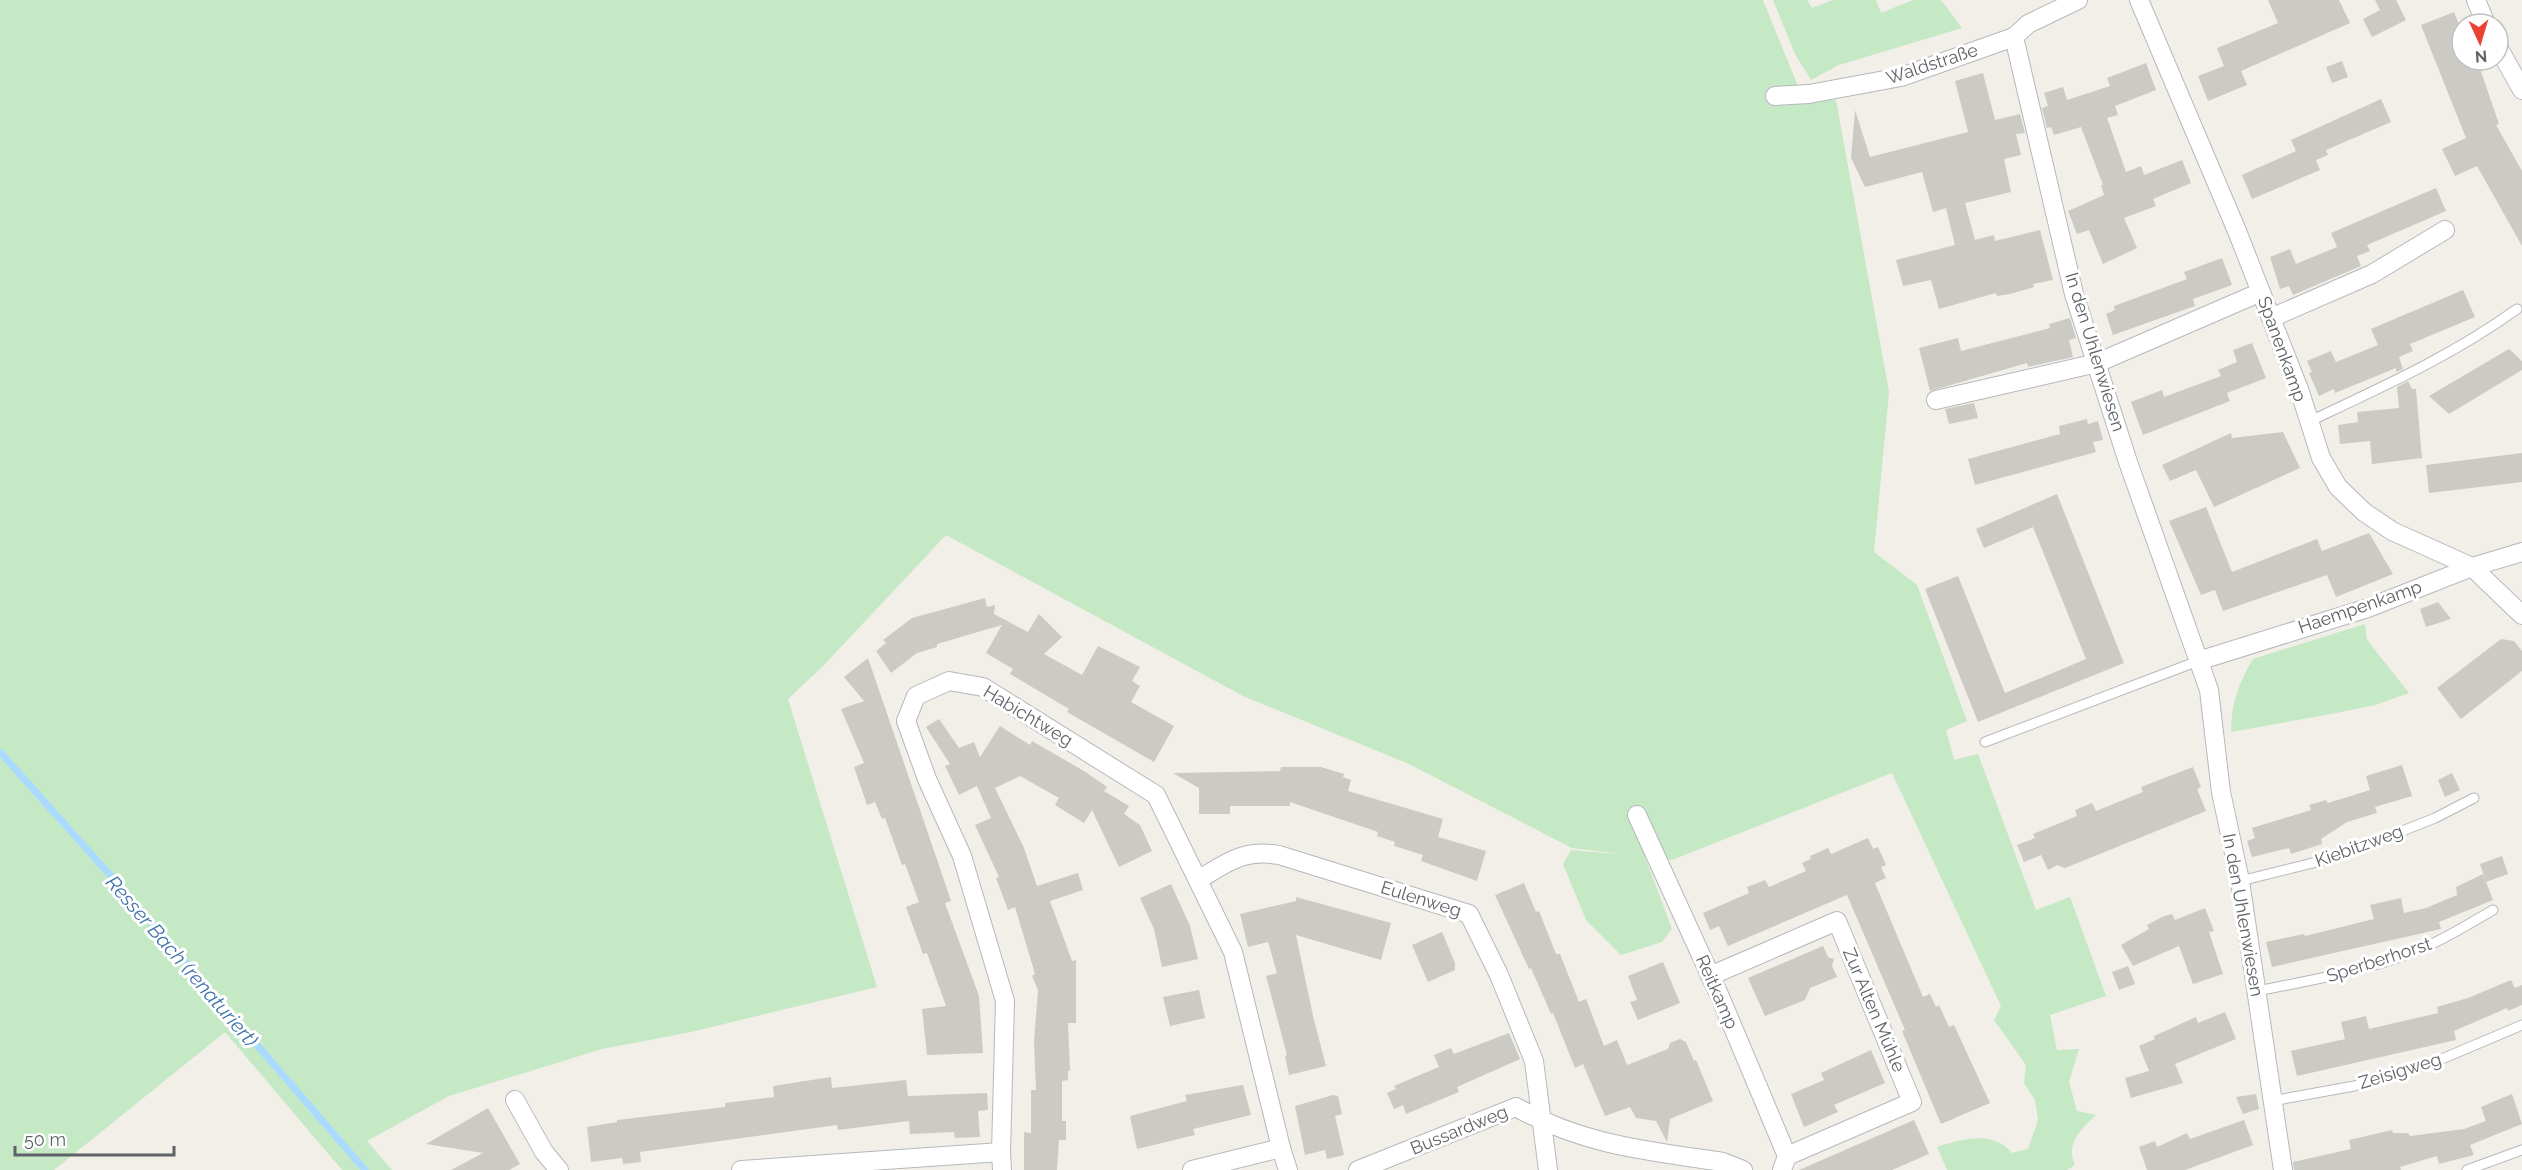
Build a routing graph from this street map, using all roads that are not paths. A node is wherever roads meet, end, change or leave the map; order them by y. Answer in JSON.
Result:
{"nodes":[{"id":1,"x":2139,"y":0,"type":"edge"},
{"id":2,"x":2068,"y":2,"type":"edge"},
{"id":3,"x":2014,"y":37,"type":"junction"},
{"id":4,"x":2510,"y":68,"type":"edge"},
{"id":5,"x":2522,"y":90,"type":"edge"},
{"id":6,"x":1775,"y":96,"type":"dead end"},
{"id":7,"x":2445,"y":230,"type":"dead end"},
{"id":8,"x":2261,"y":292,"type":"junction"},
{"id":9,"x":2517,"y":309,"type":"dead end"},
{"id":10,"x":2271,"y":318,"type":"junction"},
{"id":11,"x":2097,"y":363,"type":"junction"},
{"id":12,"x":1936,"y":400,"type":"dead end"},
{"id":13,"x":2308,"y":422,"type":"junction"},
{"id":14,"x":2522,"y":552,"type":"edge"},
{"id":15,"x":2472,"y":567,"type":"junction"},
{"id":16,"x":2522,"y":615,"type":"edge"},
{"id":17,"x":2198,"y":661,"type":"junction"},
{"id":18,"x":1985,"y":742,"type":"dead end"},
{"id":19,"x":2474,"y":798,"type":"dead end"},
{"id":20,"x":1637,"y":815,"type":"dead end"},
{"id":21,"x":1198,"y":880,"type":"junction"},
{"id":22,"x":2240,"y":881,"type":"junction"},
{"id":23,"x":2493,"y":910,"type":"dead end"},
{"id":24,"x":1710,"y":975,"type":"junction"},
{"id":25,"x":2257,"y":991,"type":"junction"},
{"id":26,"x":2522,"y":1025,"type":"edge"},
{"id":27,"x":515,"y":1100,"type":"dead end"},
{"id":28,"x":2272,"y":1101,"type":"junction"},
{"id":29,"x":1543,"y":1122,"type":"junction"},
{"id":30,"x":1281,"y":1148,"type":"junction"},
{"id":31,"x":2522,"y":1150,"type":"edge"},
{"id":32,"x":1002,"y":1161,"type":"edge"},
{"id":33,"x":1785,"y":1163,"type":"edge"},
{"id":34,"x":878,"y":1165,"type":"edge"},
{"id":35,"x":1369,"y":1168,"type":"edge"},
{"id":36,"x":559,"y":1170,"type":"edge"},
{"id":37,"x":741,"y":1170,"type":"edge"},
{"id":38,"x":1192,"y":1170,"type":"edge"},
{"id":39,"x":1288,"y":1170,"type":"edge"},
{"id":40,"x":1548,"y":1170,"type":"edge"},
{"id":41,"x":1743,"y":1170,"type":"edge"},
{"id":42,"x":2283,"y":1170,"type":"edge"},
{"id":43,"x":2467,"y":1170,"type":"edge"}],
"edges":[{"from":1,"to":8,"type":"street","name":"Spanenkamp"},
{"from":2,"to":3,"type":"street","name":"Waldstraße"},
{"from":3,"to":6,"type":"street","name":"Waldstraße"},
{"from":3,"to":11,"type":"street","name":"In den Uhlenwiesen"},
{"from":4,"to":5,"type":"street"},
{"from":7,"to":10,"type":"street"},
{"from":8,"to":10,"type":"street","name":"Spanenkamp"},
{"from":8,"to":11,"type":"street"},
{"from":9,"to":13,"type":"lane"},
{"from":10,"to":13,"type":"street","name":"Spanenkamp"},
{"from":11,"to":12,"type":"street"},
{"from":11,"to":17,"type":"street","name":"In den Uhlenwiesen"},
{"from":13,"to":15,"type":"street","name":"Spanenkamp"},
{"from":14,"to":15,"type":"street","name":"Haempenkamp"},
{"from":15,"to":16,"type":"street","name":"Spanenkamp"},
{"from":15,"to":17,"type":"street","name":"Haempenkamp"},
{"from":17,"to":18,"type":"lane"},
{"from":17,"to":22,"type":"street","name":"In den Uhlenwiesen"},
{"from":19,"to":22,"type":"lane","name":"Kiebitzweg"},
{"from":20,"to":24,"type":"street","name":"Reitkamp"},
{"from":21,"to":29,"type":"street","name":"Eulenweg"},
{"from":21,"to":30,"type":"street","name":"Habichtweg"},
{"from":21,"to":32,"type":"street","name":"Habichtweg"},
{"from":22,"to":25,"type":"street","name":"In den Uhlenwiesen"},
{"from":23,"to":25,"type":"lane","name":"Sperberhorst"},
{"from":24,"to":33,"type":"street","name":"Reitkamp"},
{"from":24,"to":33,"type":"street","name":"Zur Alten Mühle"},
{"from":25,"to":28,"type":"street","name":"In den Uhlenwiesen"},
{"from":26,"to":28,"type":"lane","name":"Zeisigweg"},
{"from":27,"to":36,"type":"street"},
{"from":28,"to":42,"type":"street","name":"In den Uhlenwiesen"},
{"from":29,"to":35,"type":"street","name":"Bussardweg"},
{"from":29,"to":40,"type":"street"},
{"from":29,"to":41,"type":"street","name":"Bussardweg"},
{"from":30,"to":38,"type":"street"},
{"from":30,"to":39,"type":"street"},
{"from":31,"to":43,"type":"lane"},
{"from":32,"to":34,"type":"street"},
{"from":34,"to":37,"type":"street"}]}
